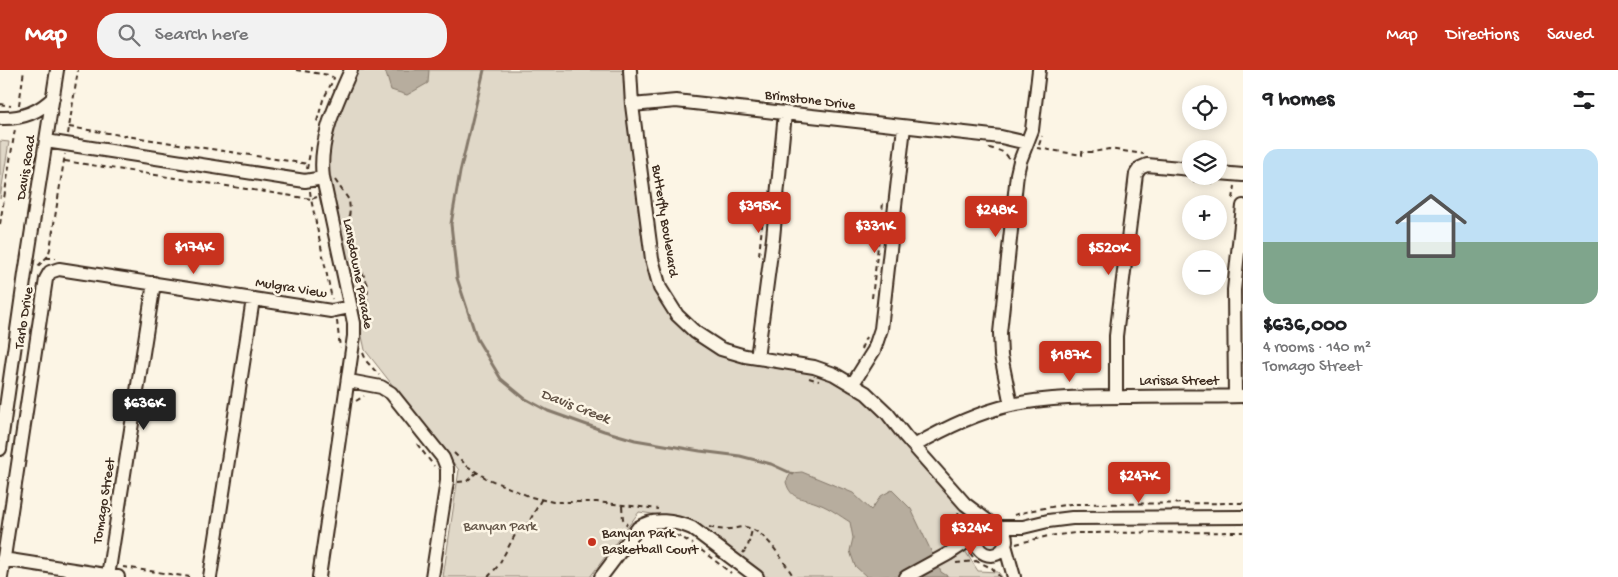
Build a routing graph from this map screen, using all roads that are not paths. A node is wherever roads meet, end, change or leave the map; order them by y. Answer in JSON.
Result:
{"nodes":[{"id":1,"x":58,"y":70,"type":"edge"},
{"id":2,"x":351,"y":70,"type":"edge"},
{"id":3,"x":630,"y":70,"type":"edge"},
{"id":4,"x":1040,"y":70,"type":"edge"},
{"id":5,"x":53,"y":98,"type":"junction"},
{"id":6,"x":632,"y":104,"type":"junction"},
{"id":7,"x":785,"y":113,"type":"junction"},
{"id":8,"x":0,"y":118,"type":"edge"},
{"id":9,"x":904,"y":127,"type":"junction"},
{"id":10,"x":46,"y":141,"type":"junction"},
{"id":11,"x":1025,"y":148,"type":"junction"},
{"id":12,"x":1182,"y":173,"type":"edge"},
{"id":13,"x":1243,"y":176,"type":"edge"},
{"id":14,"x":328,"y":177,"type":"junction"},
{"id":15,"x":1227,"y":177,"type":"edge"},
{"id":16,"x":1243,"y":206,"type":"edge"},
{"id":17,"x":50,"y":272,"type":"joint"},
{"id":18,"x":154,"y":283,"type":"junction"},
{"id":19,"x":253,"y":299,"type":"junction"},
{"id":20,"x":350,"y":307,"type":"junction"},
{"id":21,"x":757,"y":358,"type":"junction"},
{"id":22,"x":349,"y":381,"type":"junction"},
{"id":23,"x":852,"y":385,"type":"junction"},
{"id":24,"x":1239,"y":396,"type":"edge"},
{"id":25,"x":1116,"y":397,"type":"junction"},
{"id":26,"x":1011,"y":405,"type":"junction"},
{"id":27,"x":914,"y":446,"type":"junction"},
{"id":28,"x":0,"y":449,"type":"edge"},
{"id":29,"x":959,"y":505,"type":"junction"},
{"id":30,"x":1243,"y":517,"type":"edge"},
{"id":31,"x":995,"y":526,"type":"junction"},
{"id":32,"x":1024,"y":527,"type":"junction"},
{"id":33,"x":1009,"y":543,"type":"junction"},
{"id":34,"x":977,"y":547,"type":"junction"},
{"id":35,"x":3,"y":559,"type":"junction"},
{"id":36,"x":743,"y":574,"type":"edge"},
{"id":37,"x":113,"y":576,"type":"edge"},
{"id":38,"x":1,"y":577,"type":"edge"},
{"id":39,"x":210,"y":577,"type":"edge"},
{"id":40,"x":319,"y":577,"type":"edge"},
{"id":41,"x":432,"y":577,"type":"edge"},
{"id":42,"x":600,"y":577,"type":"edge"},
{"id":43,"x":906,"y":577,"type":"edge"},
{"id":44,"x":1014,"y":577,"type":"edge"}],
"edges":[{"from":1,"to":5,"type":"street","name":"Davis Road"},
{"from":2,"to":14,"type":"street","name":"Lansdowne Parade"},
{"from":3,"to":6,"type":"street","name":"Butterfly Boulevard"},
{"from":4,"to":11,"type":"street"},
{"from":5,"to":8,"type":"street"},
{"from":5,"to":10,"type":"street","name":"Davis Road"},
{"from":6,"to":7,"type":"street","name":"Brimstone Drive"},
{"from":6,"to":21,"type":"street","name":"Butterfly Boulevard"},
{"from":7,"to":9,"type":"street","name":"Brimstone Drive"},
{"from":7,"to":21,"type":"street"},
{"from":9,"to":11,"type":"street","name":"Brimstone Drive"},
{"from":9,"to":23,"type":"street"},
{"from":10,"to":14,"type":"street"},
{"from":10,"to":28,"type":"street","name":"Davis Road"},
{"from":11,"to":26,"type":"street"},
{"from":12,"to":25,"type":"street"},
{"from":13,"to":15,"type":"street"},
{"from":14,"to":20,"type":"street","name":"Lansdowne Parade"},
{"from":16,"to":24,"type":"street"},
{"from":17,"to":18,"type":"street","name":"Mulgra View"},
{"from":17,"to":35,"type":"street","name":"Tarlo Drive"},
{"from":18,"to":19,"type":"street","name":"Mulgra View"},
{"from":18,"to":37,"type":"street","name":"Tomago Street"},
{"from":19,"to":20,"type":"street","name":"Mulgra View"},
{"from":19,"to":39,"type":"street"},
{"from":20,"to":22,"type":"street","name":"Lansdowne Parade"},
{"from":21,"to":23,"type":"street","name":"Butterfly Boulevard"},
{"from":22,"to":40,"type":"street","name":"Lansdowne Parade"},
{"from":22,"to":41,"type":"street"},
{"from":23,"to":27,"type":"street","name":"Butterfly Boulevard"},
{"from":24,"to":25,"type":"street","name":"Larissa Street"},
{"from":25,"to":26,"type":"street","name":"Larissa Street"},
{"from":26,"to":27,"type":"street","name":"Larissa Street"},
{"from":27,"to":29,"type":"street","name":"Butterfly Boulevard"},
{"from":29,"to":31,"type":"street","name":"Butterfly Boulevard"},
{"from":29,"to":34,"type":"street","name":"Butterfly Boulevard"},
{"from":30,"to":32,"type":"street"},
{"from":31,"to":32,"type":"street"},
{"from":31,"to":33,"type":"street","name":"Butterfly Boulevard"},
{"from":31,"to":34,"type":"street"},
{"from":32,"to":33,"type":"street"},
{"from":33,"to":34,"type":"street"},
{"from":33,"to":44,"type":"street","name":"Butterfly Boulevard"},
{"from":34,"to":43,"type":"street"},
{"from":34,"to":44,"type":"street","name":"Butterfly Boulevard"},
{"from":35,"to":37,"type":"street"},
{"from":35,"to":38,"type":"street","name":"Tarlo Drive"},
{"from":36,"to":42,"type":"street"}]}
